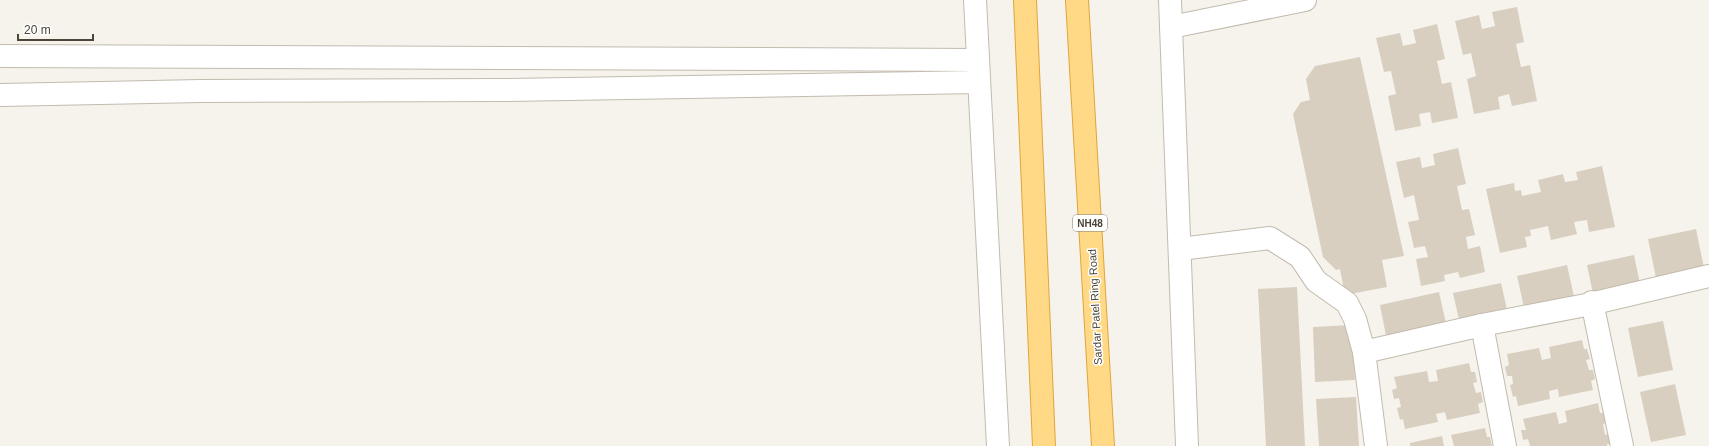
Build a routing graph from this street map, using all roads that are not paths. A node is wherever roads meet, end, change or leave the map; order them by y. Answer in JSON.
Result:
{"nodes":[{"id":1,"x":975,"y":0,"type":"edge"},
{"id":2,"x":1025,"y":0,"type":"edge"},
{"id":3,"x":1078,"y":0,"type":"edge"},
{"id":4,"x":1170,"y":0,"type":"edge"},
{"id":5,"x":1304,"y":0,"type":"edge"},
{"id":6,"x":1171,"y":27,"type":"junction"},
{"id":7,"x":0,"y":56,"type":"edge"},
{"id":8,"x":978,"y":60,"type":"junction"},
{"id":9,"x":979,"y":82,"type":"junction"},
{"id":10,"x":0,"y":96,"type":"edge"},
{"id":11,"x":1180,"y":249,"type":"junction"},
{"id":12,"x":1709,"y":276,"type":"edge"},
{"id":13,"x":1592,"y":302,"type":"junction"},
{"id":14,"x":1482,"y":325,"type":"junction"},
{"id":15,"x":1364,"y":352,"type":"junction"},
{"id":16,"x":998,"y":446,"type":"edge"},
{"id":17,"x":1044,"y":446,"type":"edge"},
{"id":18,"x":1103,"y":446,"type":"edge"},
{"id":19,"x":1187,"y":446,"type":"edge"},
{"id":20,"x":1376,"y":446,"type":"edge"},
{"id":21,"x":1505,"y":446,"type":"edge"},
{"id":22,"x":1622,"y":446,"type":"edge"}],
"edges":[{"from":1,"to":8,"type":"street"},
{"from":2,"to":17,"type":"highway"},
{"from":3,"to":18,"type":"highway","name":"Sardar Patel Ring Road","number":"NH48"},
{"from":4,"to":6,"type":"street"},
{"from":5,"to":6,"type":"street"},
{"from":6,"to":11,"type":"street"},
{"from":7,"to":8,"type":"street"},
{"from":8,"to":9,"type":"street"},
{"from":9,"to":10,"type":"street"},
{"from":9,"to":16,"type":"street"},
{"from":11,"to":15,"type":"street"},
{"from":11,"to":19,"type":"street"},
{"from":12,"to":13,"type":"street"},
{"from":13,"to":14,"type":"street"},
{"from":13,"to":22,"type":"street"},
{"from":14,"to":15,"type":"street"},
{"from":14,"to":21,"type":"street"},
{"from":15,"to":20,"type":"street"}]}
